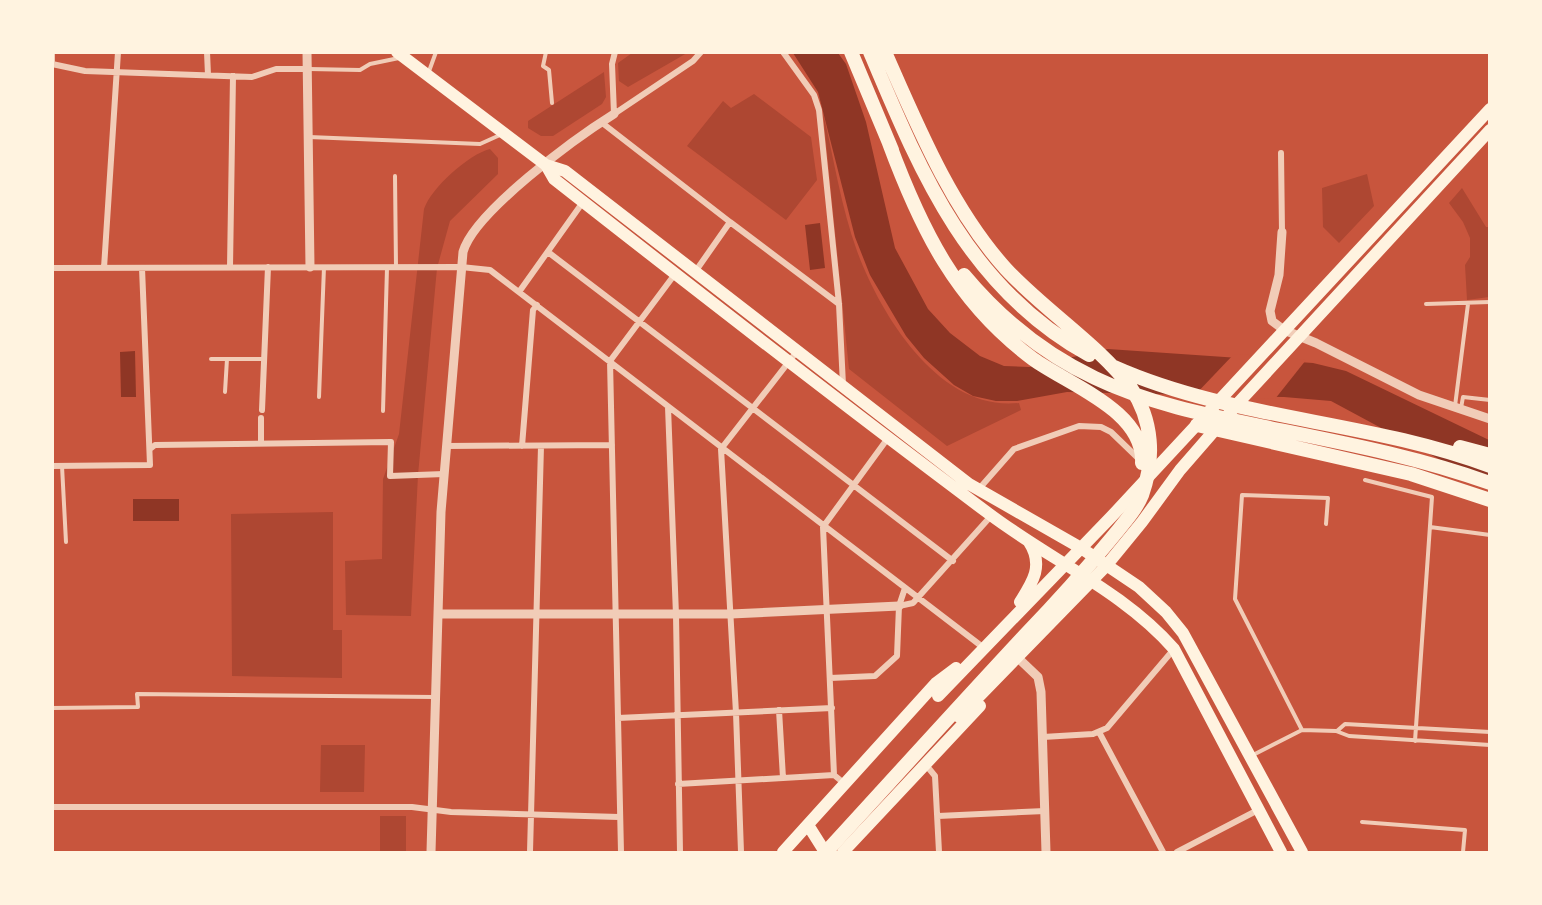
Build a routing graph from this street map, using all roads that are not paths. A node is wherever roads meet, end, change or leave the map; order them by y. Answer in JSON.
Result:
{"nodes":[{"id":1,"x":53,"y":52,"type":"edge"},
{"id":2,"x":118,"y":52,"type":"edge"},
{"id":3,"x":207,"y":52,"type":"edge"},
{"id":4,"x":307,"y":52,"type":"edge"},
{"id":5,"x":436,"y":52,"type":"edge"},
{"id":6,"x":546,"y":52,"type":"edge"},
{"id":7,"x":615,"y":52,"type":"edge"},
{"id":8,"x":701,"y":52,"type":"edge"},
{"id":9,"x":783,"y":52,"type":"edge"},
{"id":10,"x":851,"y":52,"type":"edge"},
{"id":11,"x":870,"y":52,"type":"edge"},
{"id":12,"x":885,"y":52,"type":"edge"},
{"id":13,"x":400,"y":55,"type":"edge"},
{"id":14,"x":53,"y":64,"type":"edge"},
{"id":15,"x":309,"y":69,"type":"junction"},
{"id":16,"x":117,"y":72,"type":"junction"},
{"id":17,"x":428,"y":74,"type":"junction"},
{"id":18,"x":208,"y":75,"type":"junction"},
{"id":19,"x":233,"y":76,"type":"junction"},
{"id":20,"x":552,"y":103,"type":"dead end"},
{"id":21,"x":1490,"y":109,"type":"edge"},
{"id":22,"x":614,"y":114,"type":"junction"},
{"id":23,"x":601,"y":122,"type":"junction"},
{"id":24,"x":1490,"y":130,"type":"edge"},
{"id":25,"x":504,"y":133,"type":"junction"},
{"id":26,"x":308,"y":136,"type":"junction"},
{"id":27,"x":889,"y":143,"type":"junction"},
{"id":28,"x":1281,"y":153,"type":"dead end"},
{"id":29,"x":546,"y":165,"type":"junction"},
{"id":30,"x":395,"y":176,"type":"dead end"},
{"id":31,"x":583,"y":202,"type":"junction"},
{"id":32,"x":730,"y":222,"type":"junction"},
{"id":33,"x":1282,"y":231,"type":"joint"},
{"id":34,"x":549,"y":252,"type":"junction"},
{"id":35,"x":230,"y":267,"type":"junction"},
{"id":36,"x":268,"y":267,"type":"junction"},
{"id":37,"x":310,"y":267,"type":"junction"},
{"id":38,"x":324,"y":267,"type":"junction"},
{"id":39,"x":460,"y":267,"type":"junction"},
{"id":40,"x":52,"y":268,"type":"edge"},
{"id":41,"x":104,"y":268,"type":"junction"},
{"id":42,"x":142,"y":268,"type":"junction"},
{"id":43,"x":387,"y":268,"type":"junction"},
{"id":44,"x":396,"y":268,"type":"junction"},
{"id":45,"x":695,"y":272,"type":"junction"},
{"id":46,"x":675,"y":274,"type":"junction"},
{"id":47,"x":519,"y":292,"type":"junction"},
{"id":48,"x":1490,"y":302,"type":"edge"},
{"id":49,"x":537,"y":304,"type":"junction"},
{"id":50,"x":839,"y":304,"type":"junction"},
{"id":51,"x":1426,"y":304,"type":"dead end"},
{"id":52,"x":1468,"y":304,"type":"junction"},
{"id":53,"x":640,"y":322,"type":"junction"},
{"id":54,"x":1284,"y":330,"type":"junction"},
{"id":55,"x":1299,"y":337,"type":"junction"},
{"id":56,"x":798,"y":350,"type":"junction"},
{"id":57,"x":212,"y":359,"type":"dead end"},
{"id":58,"x":227,"y":359,"type":"junction"},
{"id":59,"x":264,"y":359,"type":"junction"},
{"id":60,"x":790,"y":360,"type":"junction"},
{"id":61,"x":610,"y":361,"type":"junction"},
{"id":62,"x":843,"y":385,"type":"junction"},
{"id":63,"x":225,"y":392,"type":"dead end"},
{"id":64,"x":319,"y":397,"type":"dead end"},
{"id":65,"x":1223,"y":397,"type":"junction"},
{"id":66,"x":1490,"y":400,"type":"edge"},
{"id":67,"x":1240,"y":401,"type":"junction"},
{"id":68,"x":668,"y":407,"type":"junction"},
{"id":69,"x":1458,"y":407,"type":"junction"},
{"id":70,"x":753,"y":408,"type":"junction"},
{"id":71,"x":382,"y":411,"type":"dead end"},
{"id":72,"x":1490,"y":419,"type":"edge"},
{"id":73,"x":1197,"y":425,"type":"junction"},
{"id":74,"x":1216,"y":429,"type":"junction"},
{"id":75,"x":888,"y":438,"type":"junction"},
{"id":76,"x":261,"y":443,"type":"junction"},
{"id":77,"x":446,"y":446,"type":"junction"},
{"id":78,"x":522,"y":446,"type":"junction"},
{"id":79,"x":542,"y":446,"type":"junction"},
{"id":80,"x":612,"y":446,"type":"junction"},
{"id":81,"x":721,"y":448,"type":"junction"},
{"id":82,"x":150,"y":449,"type":"junction"},
{"id":83,"x":1490,"y":456,"type":"edge"},
{"id":84,"x":52,"y":466,"type":"edge"},
{"id":85,"x":62,"y":466,"type":"junction"},
{"id":86,"x":1490,"y":466,"type":"edge"},
{"id":87,"x":1152,"y":473,"type":"junction"},
{"id":88,"x":444,"y":474,"type":"junction"},
{"id":89,"x":1365,"y":480,"type":"dead end"},
{"id":90,"x":1490,"y":483,"type":"edge"},
{"id":91,"x":853,"y":484,"type":"junction"},
{"id":92,"x":978,"y":490,"type":"junction"},
{"id":93,"x":1490,"y":500,"type":"edge"},
{"id":94,"x":991,"y":516,"type":"junction"},
{"id":95,"x":1326,"y":525,"type":"dead end"},
{"id":96,"x":823,"y":527,"type":"junction"},
{"id":97,"x":1430,"y":527,"type":"junction"},
{"id":98,"x":1490,"y":535,"type":"edge"},
{"id":99,"x":1026,"y":539,"type":"junction"},
{"id":100,"x":66,"y":542,"type":"dead end"},
{"id":101,"x":1081,"y":548,"type":"junction"},
{"id":102,"x":953,"y":561,"type":"junction"},
{"id":103,"x":1065,"y":563,"type":"junction"},
{"id":104,"x":1106,"y":566,"type":"junction"},
{"id":105,"x":1091,"y":580,"type":"junction"},
{"id":106,"x":905,"y":588,"type":"junction"},
{"id":107,"x":918,"y":597,"type":"junction"},
{"id":108,"x":899,"y":606,"type":"junction"},
{"id":109,"x":826,"y":610,"type":"junction"},
{"id":110,"x":438,"y":614,"type":"junction"},
{"id":111,"x":731,"y":614,"type":"junction"},
{"id":112,"x":537,"y":615,"type":"junction"},
{"id":113,"x":615,"y":615,"type":"junction"},
{"id":114,"x":676,"y":615,"type":"junction"},
{"id":115,"x":1002,"y":629,"type":"junction"},
{"id":116,"x":984,"y":648,"type":"junction"},
{"id":117,"x":1174,"y":649,"type":"junction"},
{"id":118,"x":1017,"y":657,"type":"junction"},
{"id":119,"x":830,"y":678,"type":"junction"},
{"id":120,"x":938,"y":696,"type":"dead end"},
{"id":121,"x":435,"y":698,"type":"junction"},
{"id":122,"x":52,"y":708,"type":"edge"},
{"id":123,"x":832,"y":708,"type":"junction"},
{"id":124,"x":779,"y":710,"type":"junction"},
{"id":125,"x":736,"y":713,"type":"junction"},
{"id":126,"x":678,"y":714,"type":"junction"},
{"id":127,"x":959,"y":717,"type":"dead end"},
{"id":128,"x":618,"y":718,"type":"junction"},
{"id":129,"x":1416,"y":728,"type":"junction"},
{"id":130,"x":1302,"y":730,"type":"junction"},
{"id":131,"x":1336,"y":731,"type":"junction"},
{"id":132,"x":1099,"y":732,"type":"junction"},
{"id":133,"x":1490,"y":732,"type":"edge"},
{"id":134,"x":1043,"y":737,"type":"junction"},
{"id":135,"x":1415,"y":741,"type":"junction"},
{"id":136,"x":1490,"y":745,"type":"edge"},
{"id":137,"x":1249,"y":757,"type":"junction"},
{"id":138,"x":926,"y":765,"type":"junction"},
{"id":139,"x":834,"y":775,"type":"junction"},
{"id":140,"x":783,"y":778,"type":"junction"},
{"id":141,"x":739,"y":781,"type":"junction"},
{"id":142,"x":678,"y":784,"type":"junction"},
{"id":143,"x":845,"y":784,"type":"junction"},
{"id":144,"x":52,"y":807,"type":"edge"},
{"id":145,"x":432,"y":809,"type":"junction"},
{"id":146,"x":1258,"y":810,"type":"junction"},
{"id":147,"x":1046,"y":811,"type":"junction"},
{"id":148,"x":531,"y":814,"type":"junction"},
{"id":149,"x":938,"y":816,"type":"junction"},
{"id":150,"x":619,"y":817,"type":"junction"},
{"id":151,"x":1362,"y":822,"type":"dead end"},
{"id":152,"x":808,"y":825,"type":"junction"},
{"id":153,"x":431,"y":852,"type":"edge"},
{"id":154,"x":530,"y":852,"type":"edge"},
{"id":155,"x":621,"y":852,"type":"edge"},
{"id":156,"x":680,"y":852,"type":"edge"},
{"id":157,"x":741,"y":852,"type":"edge"},
{"id":158,"x":783,"y":852,"type":"edge"},
{"id":159,"x":816,"y":852,"type":"edge"},
{"id":160,"x":826,"y":852,"type":"edge"},
{"id":161,"x":843,"y":852,"type":"edge"},
{"id":162,"x":939,"y":852,"type":"edge"},
{"id":163,"x":1046,"y":852,"type":"edge"},
{"id":164,"x":1163,"y":852,"type":"edge"},
{"id":165,"x":1177,"y":852,"type":"edge"},
{"id":166,"x":1281,"y":852,"type":"edge"},
{"id":167,"x":1302,"y":852,"type":"edge"},
{"id":168,"x":1463,"y":852,"type":"edge"}],
"edges":[{"from":1,"to":14,"type":"lane"},
{"from":2,"to":16,"type":"street"},
{"from":3,"to":18,"type":"street"},
{"from":4,"to":15,"type":"street"},
{"from":5,"to":17,"type":"lane"},
{"from":6,"to":20,"type":"lane"},
{"from":7,"to":22,"type":"street"},
{"from":8,"to":22,"type":"street"},
{"from":9,"to":50,"type":"street"},
{"from":10,"to":27,"type":"highway"},
{"from":11,"to":86,"type":"highway"},
{"from":12,"to":160,"type":"highway"},
{"from":13,"to":15,"type":"lane"},
{"from":13,"to":17,"type":"main road"},
{"from":14,"to":16,"type":"street"},
{"from":15,"to":19,"type":"street"},
{"from":15,"to":26,"type":"street"},
{"from":16,"to":18,"type":"street"},
{"from":16,"to":41,"type":"street"},
{"from":17,"to":25,"type":"main road"},
{"from":18,"to":19,"type":"street"},
{"from":19,"to":35,"type":"street"},
{"from":21,"to":54,"type":"main road"},
{"from":22,"to":23,"type":"street"},
{"from":23,"to":29,"type":"street"},
{"from":23,"to":32,"type":"street"},
{"from":24,"to":55,"type":"main road"},
{"from":25,"to":26,"type":"lane"},
{"from":25,"to":29,"type":"main road"},
{"from":26,"to":37,"type":"street"},
{"from":27,"to":90,"type":"highway"},
{"from":27,"to":159,"type":"highway"},
{"from":28,"to":33,"type":"street"},
{"from":29,"to":31,"type":"main road"},
{"from":29,"to":39,"type":"street"},
{"from":29,"to":45,"type":"main road"},
{"from":30,"to":44,"type":"lane"},
{"from":31,"to":34,"type":"street"},
{"from":31,"to":46,"type":"main road"},
{"from":32,"to":45,"type":"street"},
{"from":32,"to":50,"type":"street"},
{"from":33,"to":54,"type":"street"},
{"from":34,"to":47,"type":"street"},
{"from":34,"to":53,"type":"street"},
{"from":35,"to":36,"type":"street"},
{"from":35,"to":42,"type":"street"},
{"from":36,"to":37,"type":"street"},
{"from":36,"to":59,"type":"street"},
{"from":37,"to":38,"type":"street"},
{"from":38,"to":43,"type":"street"},
{"from":38,"to":64,"type":"lane"},
{"from":39,"to":44,"type":"street"},
{"from":39,"to":47,"type":"street"},
{"from":39,"to":77,"type":"street"},
{"from":40,"to":41,"type":"street"},
{"from":41,"to":42,"type":"street"},
{"from":42,"to":82,"type":"street"},
{"from":43,"to":44,"type":"street"},
{"from":43,"to":71,"type":"lane"},
{"from":45,"to":56,"type":"main road"},
{"from":46,"to":53,"type":"street"},
{"from":46,"to":60,"type":"main road"},
{"from":47,"to":49,"type":"street"},
{"from":48,"to":52,"type":"lane"},
{"from":49,"to":61,"type":"street"},
{"from":49,"to":78,"type":"street"},
{"from":50,"to":62,"type":"street"},
{"from":51,"to":52,"type":"lane"},
{"from":52,"to":69,"type":"lane"},
{"from":53,"to":61,"type":"street"},
{"from":53,"to":70,"type":"street"},
{"from":54,"to":55,"type":"street"},
{"from":54,"to":65,"type":"main road"},
{"from":55,"to":67,"type":"main road"},
{"from":55,"to":69,"type":"street"},
{"from":56,"to":60,"type":"street"},
{"from":56,"to":62,"type":"main road"},
{"from":57,"to":58,"type":"lane"},
{"from":58,"to":59,"type":"lane"},
{"from":58,"to":63,"type":"lane"},
{"from":59,"to":76,"type":"street"},
{"from":60,"to":70,"type":"street"},
{"from":60,"to":75,"type":"main road"},
{"from":61,"to":68,"type":"street"},
{"from":61,"to":80,"type":"street"},
{"from":62,"to":92,"type":"main road"},
{"from":65,"to":67,"type":"highway"},
{"from":65,"to":73,"type":"main road"},
{"from":66,"to":69,"type":"lane"},
{"from":67,"to":74,"type":"main road"},
{"from":67,"to":83,"type":"highway"},
{"from":68,"to":81,"type":"street"},
{"from":68,"to":114,"type":"street"},
{"from":69,"to":72,"type":"street"},
{"from":70,"to":81,"type":"street"},
{"from":70,"to":91,"type":"street"},
{"from":73,"to":74,"type":"highway"},
{"from":73,"to":87,"type":"main road"},
{"from":74,"to":93,"type":"highway"},
{"from":74,"to":104,"type":"main road"},
{"from":75,"to":91,"type":"street"},
{"from":75,"to":94,"type":"main road"},
{"from":76,"to":82,"type":"street"},
{"from":76,"to":88,"type":"street"},
{"from":77,"to":78,"type":"street"},
{"from":77,"to":88,"type":"street"},
{"from":78,"to":79,"type":"street"},
{"from":79,"to":80,"type":"street"},
{"from":79,"to":112,"type":"street"},
{"from":80,"to":113,"type":"street"},
{"from":81,"to":96,"type":"street"},
{"from":81,"to":111,"type":"street"},
{"from":82,"to":85,"type":"street"},
{"from":84,"to":85,"type":"street"},
{"from":85,"to":100,"type":"lane"},
{"from":87,"to":92,"type":"street"},
{"from":87,"to":101,"type":"main road"},
{"from":88,"to":110,"type":"street"},
{"from":89,"to":97,"type":"lane"},
{"from":91,"to":96,"type":"street"},
{"from":91,"to":102,"type":"street"},
{"from":92,"to":101,"type":"main road"},
{"from":94,"to":99,"type":"main road"},
{"from":94,"to":102,"type":"street"},
{"from":95,"to":130,"type":"lane"},
{"from":96,"to":106,"type":"street"},
{"from":96,"to":109,"type":"street"},
{"from":97,"to":98,"type":"lane"},
{"from":97,"to":129,"type":"lane"},
{"from":99,"to":103,"type":"main road"},
{"from":99,"to":115,"type":"main road"},
{"from":101,"to":103,"type":"main road"},
{"from":101,"to":104,"type":"main road"},
{"from":102,"to":107,"type":"street"},
{"from":103,"to":105,"type":"main road"},
{"from":103,"to":115,"type":"main road"},
{"from":104,"to":105,"type":"main road"},
{"from":104,"to":137,"type":"main road"},
{"from":105,"to":117,"type":"main road"},
{"from":105,"to":118,"type":"main road"},
{"from":106,"to":107,"type":"street"},
{"from":106,"to":108,"type":"street"},
{"from":107,"to":108,"type":"street"},
{"from":107,"to":116,"type":"street"},
{"from":108,"to":109,"type":"street"},
{"from":108,"to":119,"type":"street"},
{"from":109,"to":111,"type":"street"},
{"from":109,"to":119,"type":"street"},
{"from":110,"to":112,"type":"street"},
{"from":110,"to":121,"type":"street"},
{"from":111,"to":114,"type":"street"},
{"from":111,"to":125,"type":"street"},
{"from":112,"to":113,"type":"street"},
{"from":112,"to":148,"type":"street"},
{"from":113,"to":114,"type":"street"},
{"from":113,"to":128,"type":"street"},
{"from":114,"to":126,"type":"street"},
{"from":115,"to":116,"type":"main road"},
{"from":116,"to":120,"type":"main road"},
{"from":116,"to":143,"type":"main road"},
{"from":117,"to":132,"type":"street"},
{"from":117,"to":146,"type":"main road"},
{"from":118,"to":127,"type":"main road"},
{"from":118,"to":134,"type":"street"},
{"from":118,"to":138,"type":"main road"},
{"from":119,"to":123,"type":"street"},
{"from":121,"to":122,"type":"lane"},
{"from":121,"to":145,"type":"street"},
{"from":123,"to":124,"type":"street"},
{"from":123,"to":139,"type":"street"},
{"from":124,"to":125,"type":"street"},
{"from":124,"to":140,"type":"street"},
{"from":125,"to":126,"type":"street"},
{"from":125,"to":141,"type":"street"},
{"from":126,"to":128,"type":"street"},
{"from":126,"to":142,"type":"street"},
{"from":128,"to":150,"type":"street"},
{"from":129,"to":131,"type":"lane"},
{"from":129,"to":133,"type":"lane"},
{"from":129,"to":135,"type":"lane"},
{"from":130,"to":131,"type":"lane"},
{"from":130,"to":137,"type":"lane"},
{"from":131,"to":135,"type":"lane"},
{"from":132,"to":134,"type":"street"},
{"from":132,"to":164,"type":"street"},
{"from":134,"to":147,"type":"street"},
{"from":135,"to":136,"type":"lane"},
{"from":137,"to":167,"type":"main road"},
{"from":138,"to":149,"type":"street"},
{"from":138,"to":161,"type":"main road"},
{"from":139,"to":140,"type":"street"},
{"from":139,"to":143,"type":"street"},
{"from":140,"to":141,"type":"street"},
{"from":141,"to":142,"type":"street"},
{"from":141,"to":157,"type":"street"},
{"from":142,"to":156,"type":"street"},
{"from":143,"to":152,"type":"main road"},
{"from":144,"to":145,"type":"street"},
{"from":145,"to":148,"type":"street"},
{"from":145,"to":153,"type":"street"},
{"from":146,"to":165,"type":"street"},
{"from":146,"to":166,"type":"main road"},
{"from":147,"to":149,"type":"street"},
{"from":147,"to":163,"type":"street"},
{"from":148,"to":150,"type":"street"},
{"from":148,"to":154,"type":"street"},
{"from":149,"to":162,"type":"street"},
{"from":150,"to":155,"type":"street"},
{"from":151,"to":168,"type":"lane"},
{"from":152,"to":158,"type":"main road"},
{"from":152,"to":160,"type":"main road"}]}
